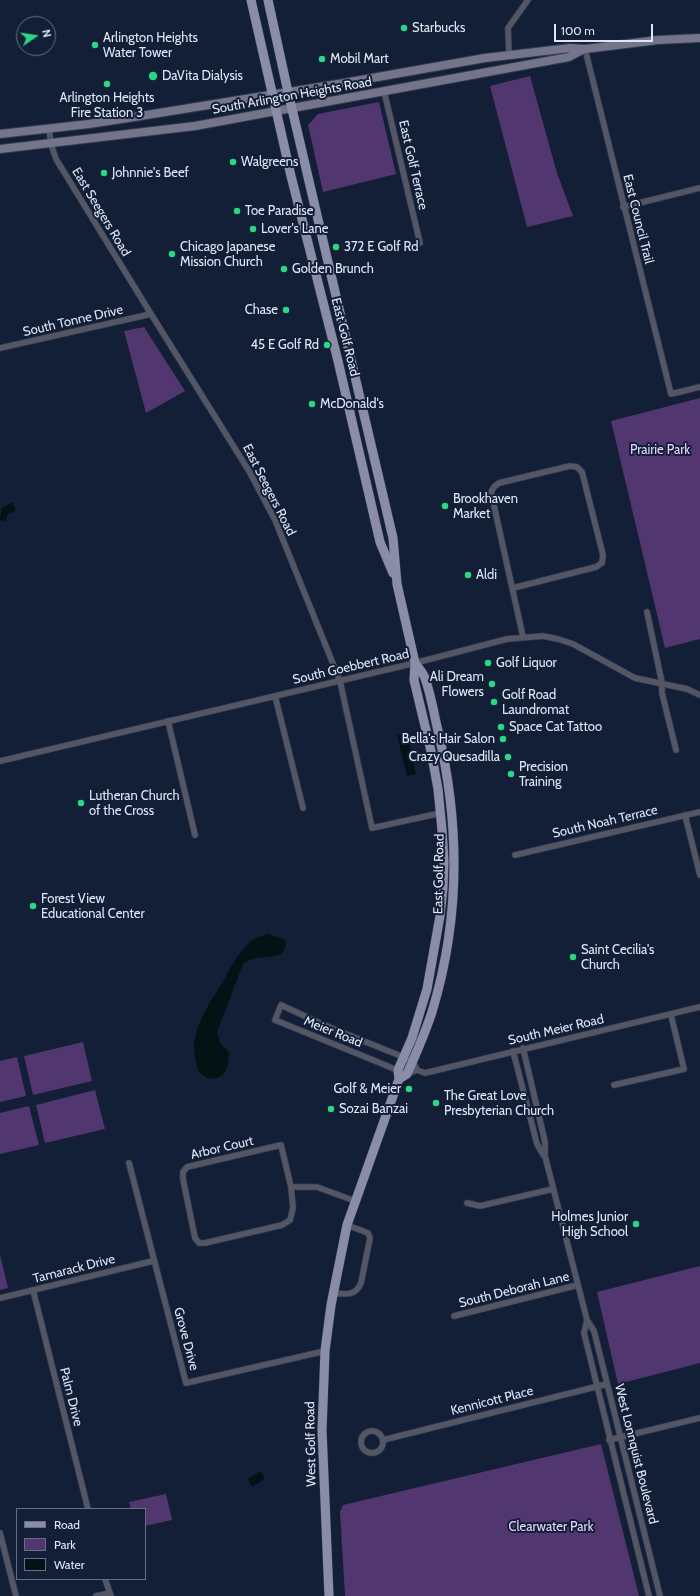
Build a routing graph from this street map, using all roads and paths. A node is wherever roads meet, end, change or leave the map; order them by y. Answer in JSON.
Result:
{"nodes":[{"id":1,"x":251,"y":0,"type":"edge"},
{"id":2,"x":268,"y":0,"type":"edge"},
{"id":3,"x":528,"y":0,"type":"edge"},
{"id":4,"x":700,"y":38,"type":"edge"},
{"id":5,"x":585,"y":49,"type":"junction"},
{"id":6,"x":509,"y":55,"type":"junction"},
{"id":7,"x":384,"y":91,"type":"junction"},
{"id":8,"x":288,"y":92,"type":"junction"},
{"id":9,"x":272,"y":95,"type":"junction"},
{"id":10,"x":292,"y":108,"type":"junction"},
{"id":11,"x":276,"y":111,"type":"junction"},
{"id":12,"x":49,"y":129,"type":"junction"},
{"id":13,"x":0,"y":134,"type":"edge"},
{"id":14,"x":51,"y":144,"type":"junction"},
{"id":15,"x":0,"y":149,"type":"edge"},
{"id":16,"x":700,"y":188,"type":"edge"},
{"id":17,"x":623,"y":207,"type":"junction"},
{"id":18,"x":420,"y":243,"type":"dead end"},
{"id":19,"x":151,"y":314,"type":"junction"},
{"id":20,"x":0,"y":348,"type":"edge"},
{"id":21,"x":700,"y":387,"type":"edge"},
{"id":22,"x":397,"y":584,"type":"junction"},
{"id":23,"x":513,"y":588,"type":"junction"},
{"id":24,"x":647,"y":612,"type":"dead end"},
{"id":25,"x":523,"y":637,"type":"junction"},
{"id":26,"x":415,"y":663,"type":"junction"},
{"id":27,"x":340,"y":681,"type":"junction"},
{"id":28,"x":662,"y":683,"type":"junction"},
{"id":29,"x":700,"y":695,"type":"edge"},
{"id":30,"x":275,"y":696,"type":"junction"},
{"id":31,"x":168,"y":721,"type":"junction"},
{"id":32,"x":676,"y":750,"type":"dead end"},
{"id":33,"x":0,"y":761,"type":"edge"},
{"id":34,"x":303,"y":808,"type":"dead end"},
{"id":35,"x":700,"y":812,"type":"edge"},
{"id":36,"x":441,"y":813,"type":"junction"},
{"id":37,"x":684,"y":815,"type":"junction"},
{"id":38,"x":195,"y":835,"type":"dead end"},
{"id":39,"x":515,"y":855,"type":"dead end"},
{"id":40,"x":700,"y":875,"type":"edge"},
{"id":41,"x":700,"y":1007,"type":"edge"},
{"id":42,"x":671,"y":1015,"type":"junction"},
{"id":43,"x":523,"y":1048,"type":"junction"},
{"id":44,"x":513,"y":1051,"type":"junction"},
{"id":45,"x":404,"y":1057,"type":"junction"},
{"id":46,"x":413,"y":1061,"type":"junction"},
{"id":47,"x":417,"y":1070,"type":"junction"},
{"id":48,"x":401,"y":1074,"type":"junction"},
{"id":49,"x":614,"y":1085,"type":"dead end"},
{"id":50,"x":387,"y":1109,"type":"joint"},
{"id":51,"x":545,"y":1156,"type":"junction"},
{"id":52,"x":129,"y":1163,"type":"dead end"},
{"id":53,"x":291,"y":1187,"type":"junction"},
{"id":54,"x":553,"y":1189,"type":"junction"},
{"id":55,"x":355,"y":1201,"type":"junction"},
{"id":56,"x":467,"y":1203,"type":"dead end"},
{"id":57,"x":347,"y":1225,"type":"junction"},
{"id":58,"x":153,"y":1261,"type":"junction"},
{"id":59,"x":578,"y":1285,"type":"junction"},
{"id":60,"x":34,"y":1290,"type":"junction"},
{"id":61,"x":333,"y":1293,"type":"junction"},
{"id":62,"x":0,"y":1298,"type":"edge"},
{"id":63,"x":454,"y":1316,"type":"dead end"},
{"id":64,"x":587,"y":1320,"type":"junction"},
{"id":65,"x":325,"y":1351,"type":"junction"},
{"id":66,"x":607,"y":1384,"type":"junction"},
{"id":67,"x":596,"y":1387,"type":"junction"},
{"id":68,"x":700,"y":1418,"type":"edge"},
{"id":69,"x":620,"y":1438,"type":"junction"},
{"id":70,"x":383,"y":1440,"type":"junction"},
{"id":71,"x":610,"y":1440,"type":"junction"},
{"id":72,"x":88,"y":1508,"type":"edge"},
{"id":73,"x":0,"y":1533,"type":"edge"},
{"id":74,"x":105,"y":1580,"type":"edge"},
{"id":75,"x":110,"y":1594,"type":"edge"},
{"id":76,"x":16,"y":1596,"type":"edge"},
{"id":77,"x":96,"y":1596,"type":"edge"},
{"id":78,"x":329,"y":1596,"type":"edge"},
{"id":79,"x":649,"y":1596,"type":"edge"},
{"id":80,"x":660,"y":1596,"type":"edge"}],
"edges":[{"from":1,"to":9,"type":"main road"},
{"from":2,"to":8,"type":"main road"},
{"from":3,"to":6,"type":"street"},
{"from":4,"to":5,"type":"main road","name":"South Arlington Heights Road"},
{"from":5,"to":6,"type":"main road","name":"South Arlington Heights Road"},
{"from":5,"to":7,"type":"main road","name":"South Arlington Heights Road"},
{"from":5,"to":17,"type":"street","name":"East Council Trail"},
{"from":6,"to":8,"type":"main road","name":"South Arlington Heights Road"},
{"from":7,"to":10,"type":"main road","name":"South Arlington Heights Road"},
{"from":7,"to":18,"type":"street","name":"East Golf Terrace"},
{"from":8,"to":9,"type":"main road","name":"South Arlington Heights Road"},
{"from":8,"to":10,"type":"main road","name":"East Golf Road"},
{"from":9,"to":11,"type":"main road","name":"East Golf Road"},
{"from":9,"to":12,"type":"main road","name":"South Arlington Heights Road"},
{"from":10,"to":11,"type":"main road","name":"South Arlington Heights Road"},
{"from":10,"to":22,"type":"main road","name":"East Golf Road"},
{"from":11,"to":14,"type":"main road","name":"South Arlington Heights Road"},
{"from":11,"to":22,"type":"main road","name":"East Golf Road"},
{"from":12,"to":13,"type":"main road","name":"South Arlington Heights Road"},
{"from":12,"to":14,"type":"street","name":"East Seegers Road"},
{"from":14,"to":15,"type":"main road","name":"South Arlington Heights Road"},
{"from":14,"to":19,"type":"street","name":"East Seegers Road"},
{"from":16,"to":17,"type":"street"},
{"from":17,"to":21,"type":"street","name":"East Council Trail"},
{"from":19,"to":20,"type":"street","name":"South Tonne Drive"},
{"from":19,"to":27,"type":"street","name":"East Seegers Road"},
{"from":22,"to":26,"type":"main road","name":"East Golf Road"},
{"from":23,"to":23,"type":"street"},
{"from":23,"to":25,"type":"street"},
{"from":24,"to":28,"type":"street"},
{"from":25,"to":26,"type":"street","name":"South Goebbert Road"},
{"from":25,"to":28,"type":"street","name":"South Goebbert Road"},
{"from":26,"to":27,"type":"street","name":"South Goebbert Road"},
{"from":26,"to":36,"type":"main road","name":"East Golf Road"},
{"from":26,"to":46,"type":"main road","name":"East Golf Road"},
{"from":27,"to":30,"type":"street","name":"South Goebbert Road"},
{"from":27,"to":36,"type":"street","name":"East Seegers Road"},
{"from":28,"to":29,"type":"street","name":"South Goebbert Road"},
{"from":28,"to":32,"type":"street"},
{"from":30,"to":31,"type":"street","name":"South Goebbert Road"},
{"from":30,"to":34,"type":"street"},
{"from":31,"to":33,"type":"street","name":"South Goebbert Road"},
{"from":31,"to":38,"type":"street"},
{"from":35,"to":37,"type":"street","name":"South Noah Terrace"},
{"from":36,"to":45,"type":"main road","name":"East Golf Road"},
{"from":37,"to":39,"type":"street","name":"South Noah Terrace"},
{"from":37,"to":40,"type":"street"},
{"from":41,"to":42,"type":"street","name":"South Meier Road"},
{"from":42,"to":43,"type":"street","name":"South Meier Road"},
{"from":42,"to":49,"type":"street"},
{"from":43,"to":44,"type":"street","name":"South Meier Road"},
{"from":43,"to":51,"type":"street","name":"West Lonnquist Boulevard"},
{"from":44,"to":47,"type":"street","name":"South Meier Road"},
{"from":44,"to":51,"type":"street","name":"West Lonnquist Boulevard"},
{"from":45,"to":46,"type":"street"},
{"from":45,"to":48,"type":"main road","name":"East Golf Road"},
{"from":45,"to":48,"type":"street","name":"Meier Road"},
{"from":46,"to":47,"type":"street"},
{"from":46,"to":48,"type":"main road","name":"East Golf Road"},
{"from":47,"to":48,"type":"street","name":"South Meier Road"},
{"from":48,"to":50,"type":"main road","name":"East Golf Road"},
{"from":50,"to":55,"type":"main road","name":"West Golf Road"},
{"from":51,"to":54,"type":"street","name":"West Lonnquist Boulevard"},
{"from":52,"to":58,"type":"street","name":"Grove Drive"},
{"from":53,"to":53,"type":"street","name":"Arbor Court"},
{"from":53,"to":55,"type":"street"},
{"from":54,"to":56,"type":"street"},
{"from":54,"to":59,"type":"street","name":"West Lonnquist Boulevard"},
{"from":55,"to":57,"type":"main road","name":"West Golf Road"},
{"from":57,"to":61,"type":"main road","name":"West Golf Road"},
{"from":57,"to":61,"type":"street"},
{"from":58,"to":60,"type":"street","name":"Tamarack Drive"},
{"from":58,"to":65,"type":"street","name":"Grove Drive"},
{"from":59,"to":63,"type":"street","name":"South Deborah Lane"},
{"from":59,"to":64,"type":"street","name":"West Lonnquist Boulevard"},
{"from":60,"to":62,"type":"street","name":"Tamarack Drive"},
{"from":60,"to":72,"type":"street","name":"Palm Drive"},
{"from":61,"to":65,"type":"main road","name":"West Golf Road"},
{"from":64,"to":66,"type":"street","name":"West Lonnquist Boulevard"},
{"from":64,"to":67,"type":"street","name":"West Lonnquist Boulevard"},
{"from":65,"to":78,"type":"main road","name":"West Golf Road"},
{"from":66,"to":67,"type":"street","name":"Kennicott Place"},
{"from":66,"to":69,"type":"street","name":"West Lonnquist Boulevard"},
{"from":67,"to":70,"type":"street","name":"Kennicott Place"},
{"from":67,"to":71,"type":"street","name":"West Lonnquist Boulevard"},
{"from":68,"to":69,"type":"street"},
{"from":69,"to":71,"type":"street"},
{"from":69,"to":80,"type":"street","name":"West Lonnquist Boulevard"},
{"from":70,"to":70,"type":"street"},
{"from":71,"to":79,"type":"street","name":"West Lonnquist Boulevard"},
{"from":73,"to":76,"type":"street"},
{"from":74,"to":75,"type":"street"},
{"from":75,"to":77,"type":"street"}]}
